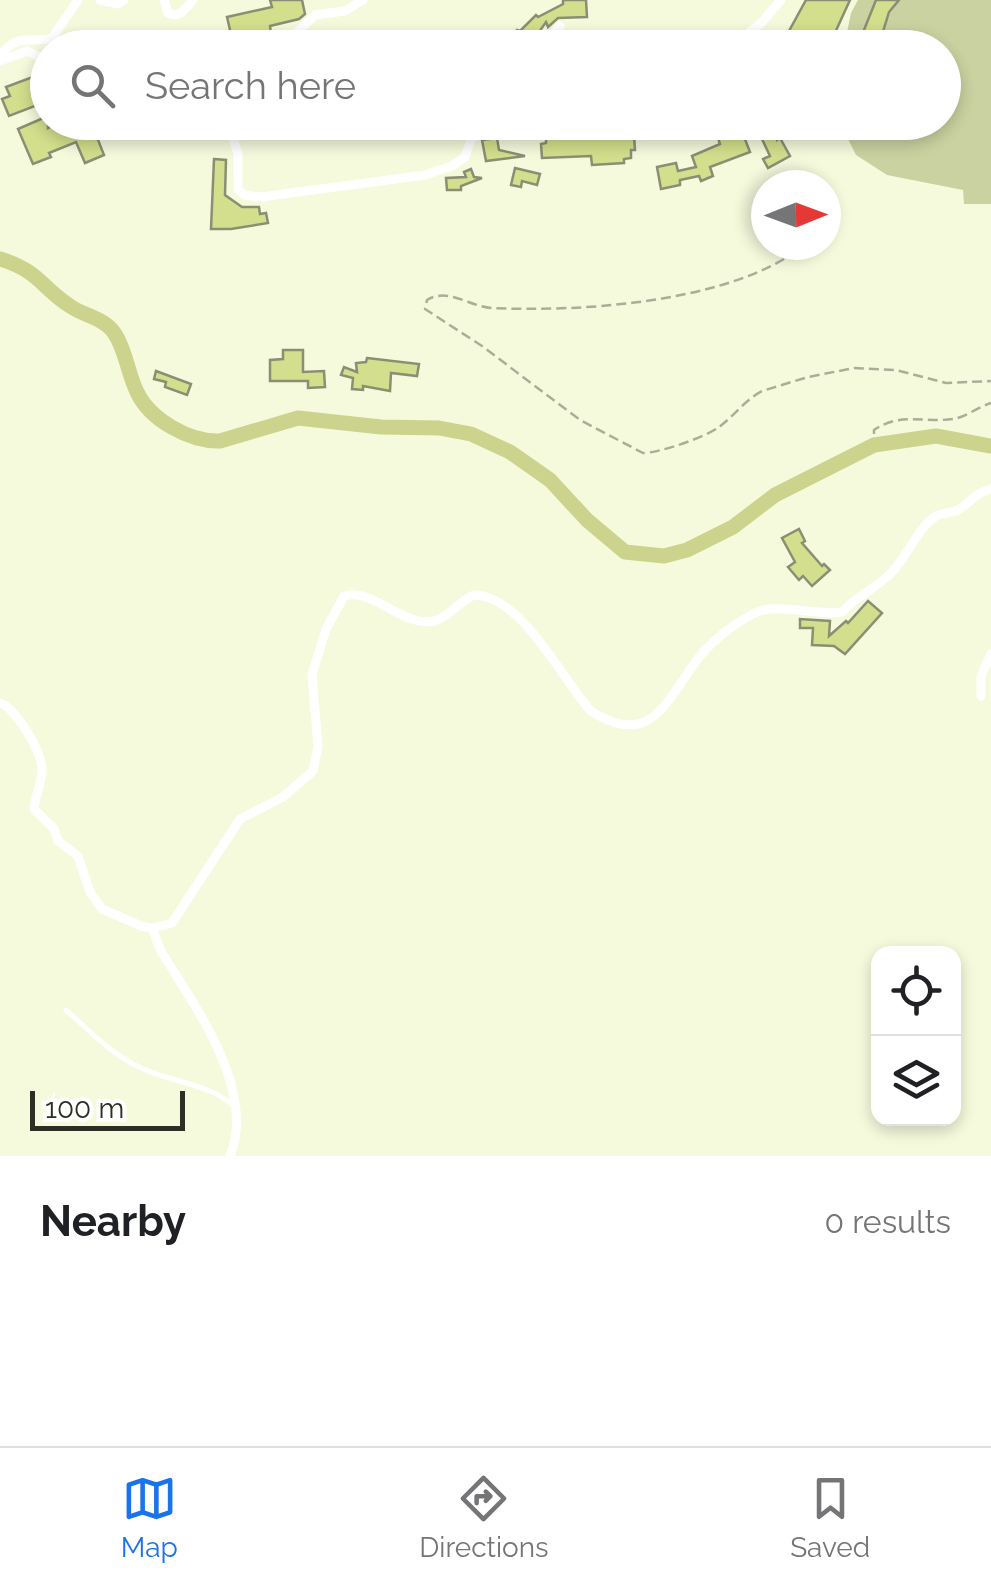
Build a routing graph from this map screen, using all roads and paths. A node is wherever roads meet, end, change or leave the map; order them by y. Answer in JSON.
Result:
{"nodes":[{"id":1,"x":78,"y":0,"type":"edge"},
{"id":2,"x":100,"y":0,"type":"edge"},
{"id":3,"x":124,"y":0,"type":"edge"},
{"id":4,"x":164,"y":0,"type":"edge"},
{"id":5,"x":193,"y":0,"type":"edge"},
{"id":6,"x":363,"y":0,"type":"edge"},
{"id":7,"x":782,"y":0,"type":"edge"},
{"id":8,"x":560,"y":26,"type":"dead end"},
{"id":9,"x":57,"y":30,"type":"edge"},
{"id":10,"x":300,"y":30,"type":"edge"},
{"id":11,"x":556,"y":30,"type":"edge"},
{"id":12,"x":752,"y":30,"type":"edge"},
{"id":13,"x":30,"y":39,"type":"edge"},
{"id":14,"x":30,"y":53,"type":"edge"},
{"id":15,"x":0,"y":58,"type":"edge"},
{"id":16,"x":234,"y":140,"type":"edge"},
{"id":17,"x":471,"y":140,"type":"edge"},
{"id":18,"x":0,"y":259,"type":"edge"},
{"id":19,"x":780,"y":260,"type":"edge"},
{"id":20,"x":991,"y":380,"type":"edge"},
{"id":21,"x":991,"y":403,"type":"edge"},
{"id":22,"x":874,"y":445,"type":"junction"},
{"id":23,"x":991,"y":446,"type":"edge"},
{"id":24,"x":991,"y":489,"type":"edge"},
{"id":25,"x":991,"y":654,"type":"edge"},
{"id":26,"x":981,"y":696,"type":"dead end"},
{"id":27,"x":0,"y":703,"type":"edge"},
{"id":28,"x":152,"y":928,"type":"junction"},
{"id":29,"x":66,"y":1010,"type":"dead end"},
{"id":30,"x":238,"y":1110,"type":"junction"},
{"id":31,"x":230,"y":1156,"type":"edge"}],
"edges":[{"from":1,"to":9,"type":"street"},
{"from":2,"to":3,"type":"street"},
{"from":4,"to":5,"type":"street"},
{"from":6,"to":10,"type":"street"},
{"from":7,"to":12,"type":"street"},
{"from":8,"to":11,"type":"street"},
{"from":13,"to":15,"type":"street"},
{"from":14,"to":15,"type":"street"},
{"from":16,"to":17,"type":"street"},
{"from":18,"to":22,"type":"main road"},
{"from":19,"to":20,"type":"path"},
{"from":21,"to":22,"type":"path"},
{"from":22,"to":23,"type":"main road"},
{"from":24,"to":28,"type":"street"},
{"from":25,"to":26,"type":"street"},
{"from":27,"to":28,"type":"street"},
{"from":28,"to":30,"type":"street"},
{"from":29,"to":30,"type":"lane"},
{"from":30,"to":31,"type":"street"}]}
